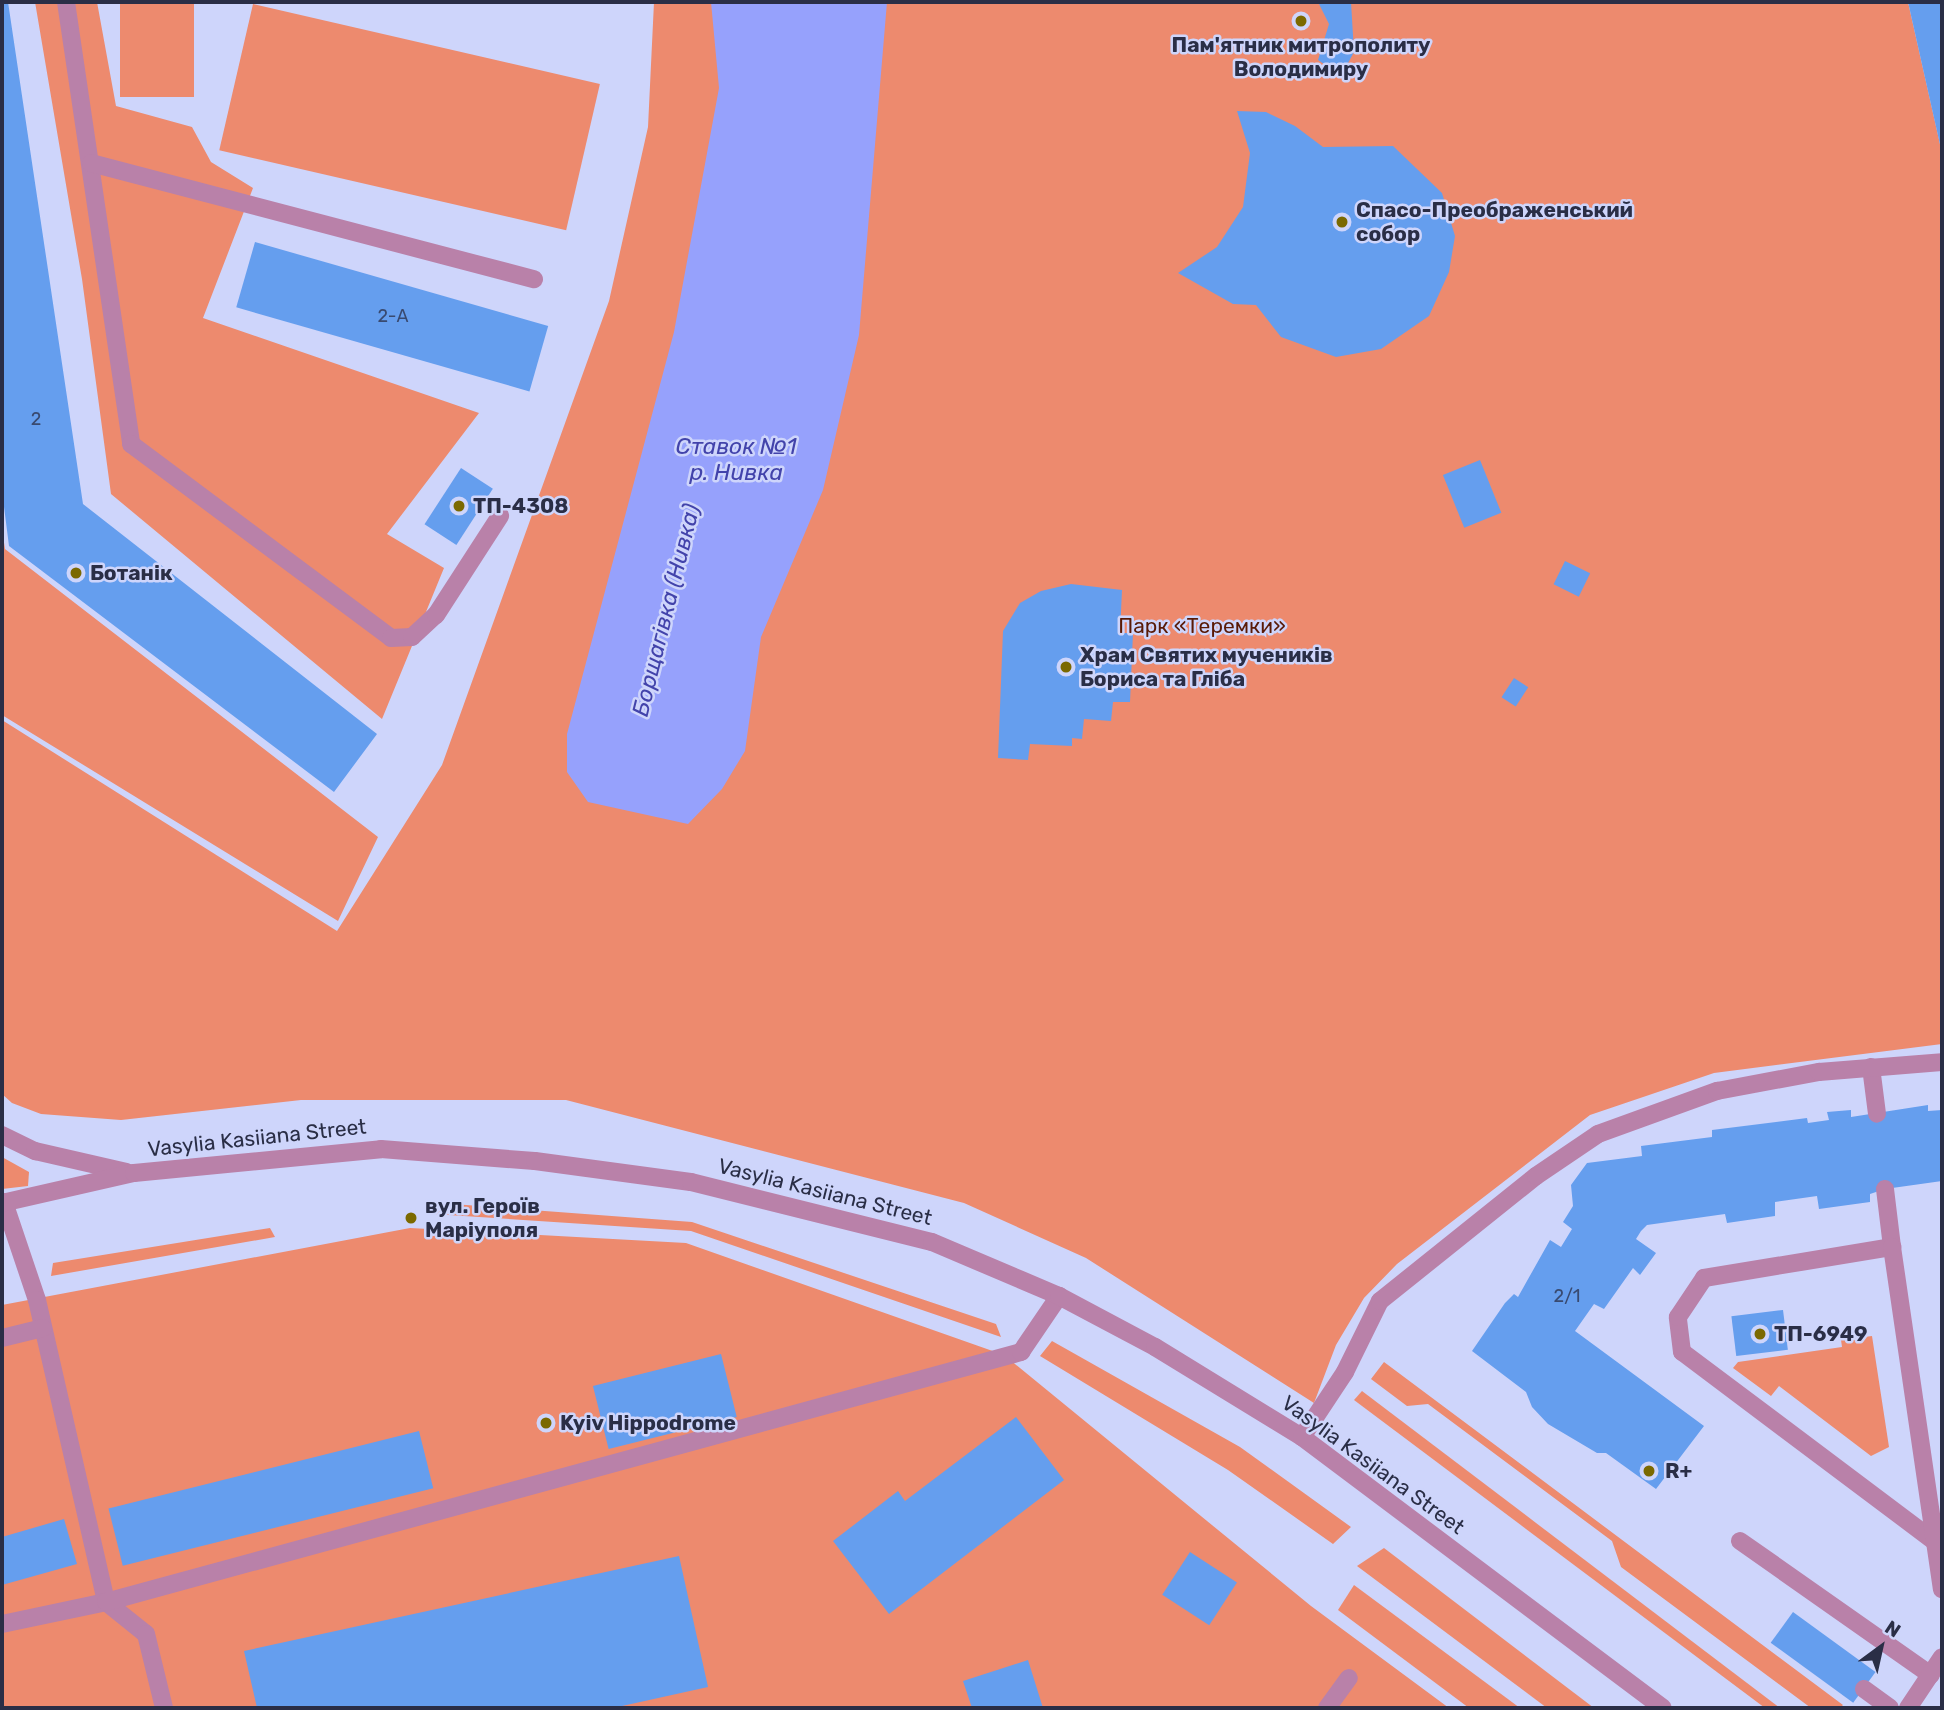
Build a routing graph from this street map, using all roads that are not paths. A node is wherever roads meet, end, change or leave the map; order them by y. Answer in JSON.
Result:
{"nodes":[{"id":1,"x":66,"y":2,"type":"edge"},
{"id":2,"x":91,"y":163,"type":"junction"},
{"id":3,"x":534,"y":279,"type":"dead end"},
{"id":4,"x":500,"y":516,"type":"dead end"},
{"id":5,"x":1942,"y":1062,"type":"edge"},
{"id":6,"x":1871,"y":1067,"type":"junction"},
{"id":7,"x":1877,"y":1114,"type":"dead end"},
{"id":8,"x":2,"y":1135,"type":"edge"},
{"id":9,"x":134,"y":1173,"type":"junction"},
{"id":10,"x":1885,"y":1189,"type":"dead end"},
{"id":11,"x":3,"y":1202,"type":"edge"},
{"id":12,"x":1892,"y":1247,"type":"junction"},
{"id":13,"x":1059,"y":1296,"type":"junction"},
{"id":14,"x":43,"y":1328,"type":"junction"},
{"id":15,"x":2,"y":1338,"type":"edge"},
{"id":16,"x":1302,"y":1437,"type":"junction"},
{"id":17,"x":1740,"y":1541,"type":"dead end"},
{"id":18,"x":1934,"y":1541,"type":"junction"},
{"id":19,"x":1942,"y":1589,"type":"edge"},
{"id":20,"x":106,"y":1602,"type":"junction"},
{"id":21,"x":2,"y":1624,"type":"edge"},
{"id":22,"x":1942,"y":1657,"type":"edge"},
{"id":23,"x":1931,"y":1675,"type":"junction"},
{"id":24,"x":1349,"y":1678,"type":"dead end"},
{"id":25,"x":1864,"y":1689,"type":"dead end"},
{"id":26,"x":164,"y":1708,"type":"edge"},
{"id":27,"x":1327,"y":1708,"type":"edge"},
{"id":28,"x":1663,"y":1708,"type":"edge"},
{"id":29,"x":1890,"y":1708,"type":"edge"},
{"id":30,"x":1908,"y":1708,"type":"edge"}],
"edges":[{"from":1,"to":2,"type":"street"},
{"from":2,"to":3,"type":"street"},
{"from":2,"to":4,"type":"street"},
{"from":5,"to":6,"type":"street"},
{"from":6,"to":7,"type":"street"},
{"from":6,"to":16,"type":"street"},
{"from":8,"to":9,"type":"street","name":"Vasylia Kasiiana Street"},
{"from":9,"to":11,"type":"street","name":"Vasylia Kasiiana Street"},
{"from":9,"to":13,"type":"street","name":"Vasylia Kasiiana Street"},
{"from":10,"to":12,"type":"street"},
{"from":11,"to":14,"type":"street"},
{"from":12,"to":18,"type":"street"},
{"from":12,"to":18,"type":"street"},
{"from":13,"to":16,"type":"street","name":"Vasylia Kasiiana Street"},
{"from":13,"to":20,"type":"street"},
{"from":14,"to":15,"type":"street"},
{"from":14,"to":20,"type":"street"},
{"from":16,"to":28,"type":"street","name":"Vasylia Kasiiana Street"},
{"from":17,"to":23,"type":"street"},
{"from":18,"to":19,"type":"street"},
{"from":20,"to":21,"type":"street"},
{"from":20,"to":26,"type":"street"},
{"from":22,"to":23,"type":"street"},
{"from":23,"to":30,"type":"street"},
{"from":24,"to":27,"type":"street"},
{"from":25,"to":29,"type":"street"}]}
